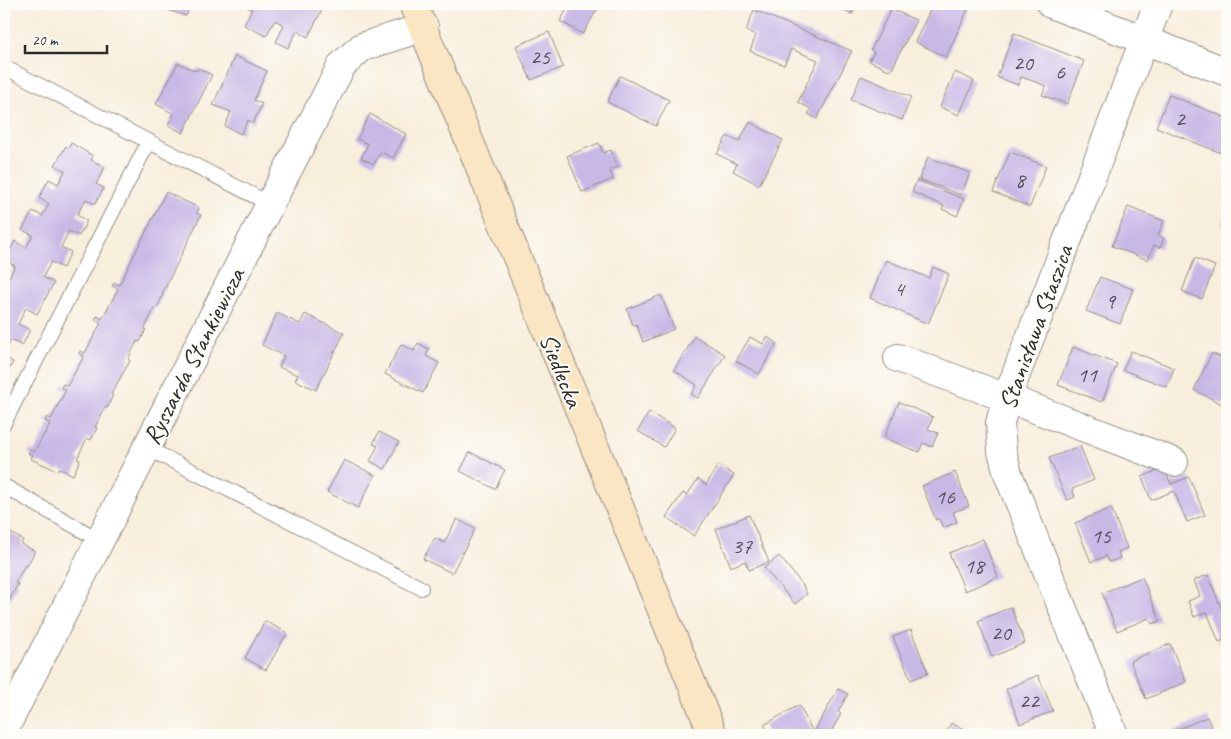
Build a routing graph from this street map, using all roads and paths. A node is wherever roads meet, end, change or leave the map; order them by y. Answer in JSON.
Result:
{"nodes":[{"id":1,"x":1051,"y":4,"type":"edge"},
{"id":2,"x":1158,"y":4,"type":"edge"},
{"id":3,"x":418,"y":16,"type":"edge"},
{"id":4,"x":1144,"y":39,"type":"junction"},
{"id":5,"x":4,"y":67,"type":"edge"},
{"id":6,"x":1227,"y":72,"type":"edge"},
{"id":7,"x":149,"y":140,"type":"junction"},
{"id":8,"x":270,"y":204,"type":"junction"},
{"id":9,"x":898,"y":358,"type":"dead end"},
{"id":10,"x":1007,"y":398,"type":"junction"},
{"id":11,"x":4,"y":423,"type":"edge"},
{"id":12,"x":147,"y":448,"type":"junction"},
{"id":13,"x":1174,"y":462,"type":"dead end"},
{"id":14,"x":4,"y":486,"type":"edge"},
{"id":15,"x":99,"y":540,"type":"junction"},
{"id":16,"x":421,"y":588,"type":"dead end"},
{"id":17,"x":4,"y":730,"type":"edge"},
{"id":18,"x":713,"y":735,"type":"edge"},
{"id":19,"x":1114,"y":735,"type":"edge"}],
"edges":[{"from":1,"to":4,"type":"street"},
{"from":2,"to":4,"type":"street","name":"Stanisława Staszica"},
{"from":3,"to":8,"type":"street","name":"Ryszarda Stankiewicza"},
{"from":3,"to":18,"type":"main road","name":"Siedlecka"},
{"from":4,"to":6,"type":"street"},
{"from":4,"to":10,"type":"street","name":"Stanisława Staszica"},
{"from":5,"to":7,"type":"lane"},
{"from":7,"to":8,"type":"lane"},
{"from":7,"to":11,"type":"lane"},
{"from":8,"to":12,"type":"street","name":"Ryszarda Stankiewicza"},
{"from":9,"to":10,"type":"street"},
{"from":10,"to":13,"type":"street"},
{"from":10,"to":19,"type":"street","name":"Stanisława Staszica"},
{"from":12,"to":15,"type":"street","name":"Ryszarda Stankiewicza"},
{"from":12,"to":16,"type":"lane"},
{"from":14,"to":15,"type":"lane"},
{"from":15,"to":17,"type":"street","name":"Ryszarda Stankiewicza"}]}
